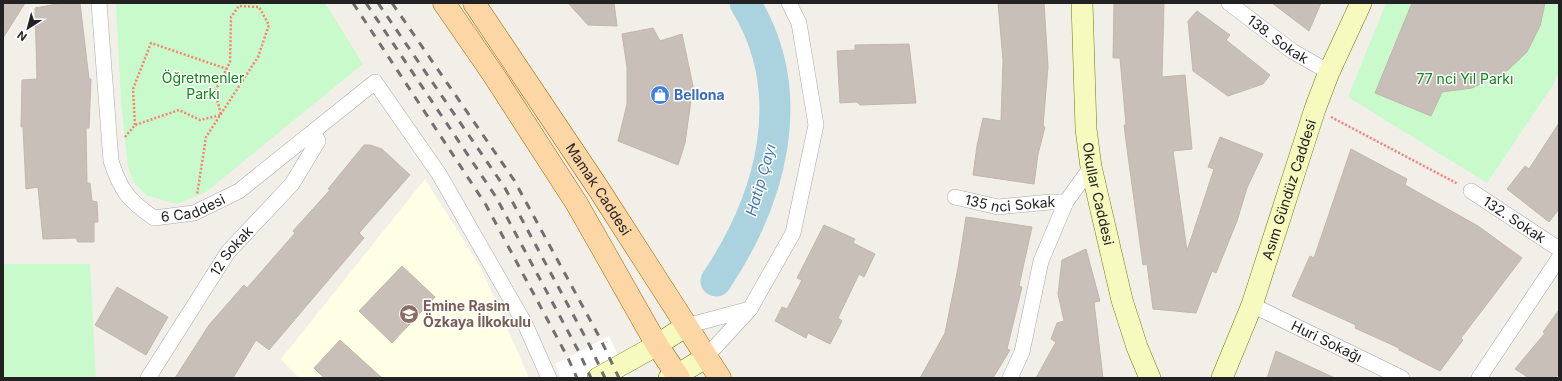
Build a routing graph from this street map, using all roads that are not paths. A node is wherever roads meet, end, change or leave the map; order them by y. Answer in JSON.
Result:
{"nodes":[{"id":1,"x":99,"y":3,"type":"edge"},
{"id":2,"x":444,"y":3,"type":"edge"},
{"id":3,"x":474,"y":3,"type":"edge"},
{"id":4,"x":789,"y":3,"type":"edge"},
{"id":5,"x":1082,"y":3,"type":"edge"},
{"id":6,"x":1229,"y":3,"type":"edge"},
{"id":7,"x":1360,"y":3,"type":"edge"},
{"id":8,"x":1329,"y":72,"type":"junction"},
{"id":9,"x":313,"y":132,"type":"junction"},
{"id":10,"x":1091,"y":167,"type":"junction"},
{"id":11,"x":1471,"y":191,"type":"road end"},
{"id":12,"x":955,"y":197,"type":"dead end"},
{"id":13,"x":1066,"y":202,"type":"junction"},
{"id":14,"x":1559,"y":248,"type":"edge"},
{"id":15,"x":1559,"y":258,"type":"edge"},
{"id":16,"x":1252,"y":305,"type":"junction"},
{"id":17,"x":750,"y":309,"type":"junction"},
{"id":18,"x":686,"y":326,"type":"junction"},
{"id":19,"x":657,"y":345,"type":"junction"},
{"id":20,"x":705,"y":358,"type":"junction"},
{"id":21,"x":675,"y":377,"type":"edge"},
{"id":22,"x":148,"y":378,"type":"edge"},
{"id":23,"x":549,"y":378,"type":"edge"},
{"id":24,"x":598,"y":378,"type":"edge"},
{"id":25,"x":720,"y":378,"type":"edge"},
{"id":26,"x":1010,"y":378,"type":"edge"},
{"id":27,"x":1150,"y":378,"type":"edge"},
{"id":28,"x":1222,"y":378,"type":"edge"},
{"id":29,"x":1402,"y":378,"type":"edge"},
{"id":30,"x":1479,"y":378,"type":"edge"}],
"edges":[{"from":1,"to":9,"type":"street","name":"6 Caddesi"},
{"from":2,"to":19,"type":"main road","name":"Mamak Caddesi"},
{"from":3,"to":18,"type":"main road","name":"Mamak Caddesi"},
{"from":4,"to":17,"type":"street"},
{"from":5,"to":10,"type":"street","name":"Okullar Caddesi"},
{"from":6,"to":8,"type":"street","name":"138. Sokak"},
{"from":7,"to":8,"type":"street","name":"Asım Gündüz Caddesi"},
{"from":8,"to":16,"type":"street","name":"Asım Gündüz Caddesi"},
{"from":9,"to":22,"type":"street","name":"12 Sokak"},
{"from":9,"to":23,"type":"street","name":"6 Caddesi"},
{"from":10,"to":13,"type":"street"},
{"from":10,"to":27,"type":"street","name":"Okullar Caddesi"},
{"from":11,"to":14,"type":"street","name":"132. Sokak"},
{"from":12,"to":13,"type":"street","name":"135 nci Sokak"},
{"from":13,"to":26,"type":"street"},
{"from":15,"to":30,"type":"street"},
{"from":16,"to":28,"type":"street","name":"Asım Gündüz Caddesi"},
{"from":16,"to":29,"type":"street","name":"Huri Sokağı"},
{"from":17,"to":18,"type":"street"},
{"from":17,"to":20,"type":"street"},
{"from":18,"to":19,"type":"street"},
{"from":18,"to":20,"type":"main road","name":"Mamak Caddesi"},
{"from":19,"to":21,"type":"main road","name":"Mamak Caddesi"},
{"from":19,"to":24,"type":"street"},
{"from":20,"to":21,"type":"street"},
{"from":20,"to":25,"type":"main road","name":"Mamak Caddesi"}]}
